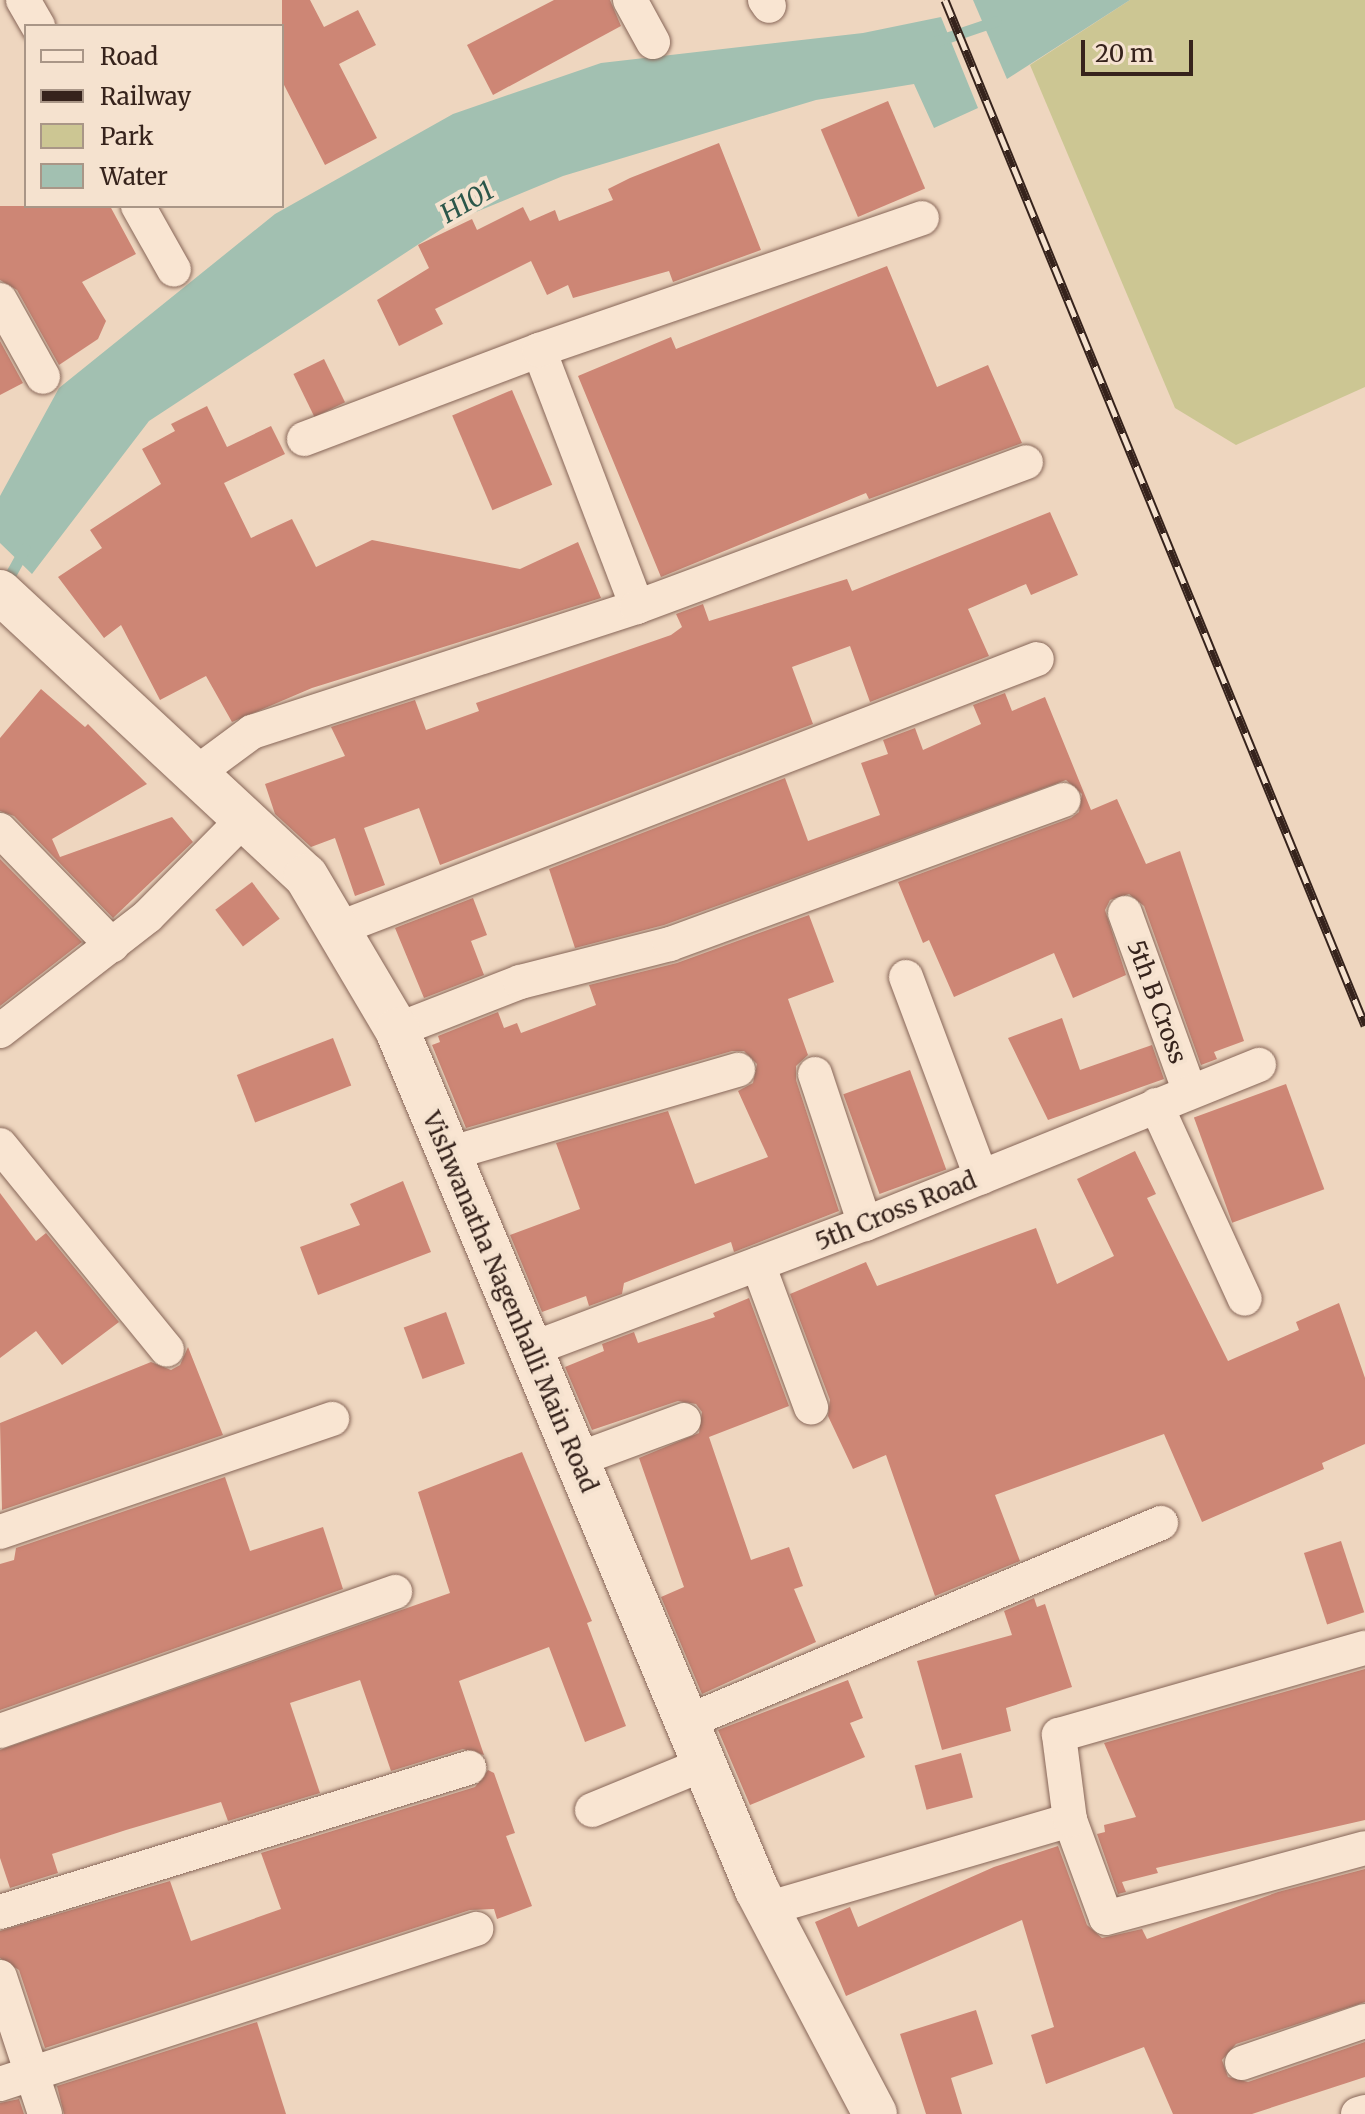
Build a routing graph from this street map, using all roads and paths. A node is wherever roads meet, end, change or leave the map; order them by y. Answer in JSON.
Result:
{"nodes":[{"id":1,"x":21,"y":0,"type":"edge"},
{"id":2,"x":630,"y":0,"type":"edge"},
{"id":3,"x":0,"y":11,"type":"edge"},
{"id":4,"x":37,"y":24,"type":"edge"},
{"id":5,"x":653,"y":42,"type":"dead end"},
{"id":6,"x":139,"y":208,"type":"edge"},
{"id":7,"x":922,"y":218,"type":"dead end"},
{"id":8,"x":174,"y":270,"type":"dead end"},
{"id":9,"x":0,"y":300,"type":"edge"},
{"id":10,"x":539,"y":350,"type":"junction"},
{"id":11,"x":43,"y":377,"type":"dead end"},
{"id":12,"x":304,"y":439,"type":"dead end"},
{"id":13,"x":1026,"y":462,"type":"dead end"},
{"id":14,"x":0,"y":592,"type":"edge"},
{"id":15,"x":637,"y":607,"type":"junction"},
{"id":16,"x":1037,"y":659,"type":"dead end"},
{"id":17,"x":195,"y":774,"type":"junction"},
{"id":18,"x":1063,"y":800,"type":"dead end"},
{"id":19,"x":244,"y":819,"type":"junction"},
{"id":20,"x":0,"y":830,"type":"edge"},
{"id":21,"x":1125,"y":913,"type":"dead end"},
{"id":22,"x":337,"y":929,"type":"junction"},
{"id":23,"x":112,"y":945,"type":"junction"},
{"id":24,"x":906,"y":977,"type":"dead end"},
{"id":25,"x":397,"y":1030,"type":"junction"},
{"id":26,"x":0,"y":1031,"type":"edge"},
{"id":27,"x":1259,"y":1065,"type":"dead end"},
{"id":28,"x":738,"y":1070,"type":"dead end"},
{"id":29,"x":815,"y":1074,"type":"dead end"},
{"id":30,"x":1189,"y":1090,"type":"junction"},
{"id":31,"x":1156,"y":1105,"type":"junction"},
{"id":32,"x":0,"y":1145,"type":"edge"},
{"id":33,"x":448,"y":1154,"type":"junction"},
{"id":34,"x":981,"y":1177,"type":"junction"},
{"id":35,"x":865,"y":1224,"type":"junction"},
{"id":36,"x":758,"y":1264,"type":"junction"},
{"id":37,"x":1245,"y":1299,"type":"dead end"},
{"id":38,"x":167,"y":1350,"type":"dead end"},
{"id":39,"x":529,"y":1350,"type":"junction"},
{"id":40,"x":811,"y":1407,"type":"dead end"},
{"id":41,"x":332,"y":1419,"type":"dead end"},
{"id":42,"x":684,"y":1420,"type":"dead end"},
{"id":43,"x":576,"y":1460,"type":"junction"},
{"id":44,"x":1161,"y":1523,"type":"dead end"},
{"id":45,"x":0,"y":1532,"type":"edge"},
{"id":46,"x":395,"y":1592,"type":"dead end"},
{"id":47,"x":1365,"y":1648,"type":"edge"},
{"id":48,"x":689,"y":1721,"type":"junction"},
{"id":49,"x":0,"y":1731,"type":"edge"},
{"id":50,"x":704,"y":1764,"type":"junction"},
{"id":51,"x":469,"y":1768,"type":"dead end"},
{"id":52,"x":592,"y":1810,"type":"dead end"},
{"id":53,"x":1070,"y":1820,"type":"junction"},
{"id":54,"x":1365,"y":1848,"type":"edge"},
{"id":55,"x":766,"y":1909,"type":"junction"},
{"id":56,"x":0,"y":1912,"type":"edge"},
{"id":57,"x":476,"y":1929,"type":"dead end"},
{"id":58,"x":0,"y":1977,"type":"edge"},
{"id":59,"x":1365,"y":2021,"type":"edge"},
{"id":60,"x":1242,"y":2063,"type":"dead end"},
{"id":61,"x":16,"y":2079,"type":"edge"},
{"id":62,"x":1365,"y":2112,"type":"edge"},
{"id":63,"x":45,"y":2114,"type":"edge"},
{"id":64,"x":875,"y":2114,"type":"edge"},
{"id":65,"x":1358,"y":2114,"type":"edge"}],
"edges":[{"from":1,"to":3,"type":"street"},
{"from":1,"to":4,"type":"street"},
{"from":2,"to":5,"type":"street"},
{"from":6,"to":8,"type":"street"},
{"from":7,"to":10,"type":"street"},
{"from":9,"to":11,"type":"street"},
{"from":10,"to":12,"type":"street"},
{"from":10,"to":15,"type":"street"},
{"from":13,"to":15,"type":"street"},
{"from":14,"to":17,"type":"street","name":"Vishwanatha Nagenhalli Main Road"},
{"from":15,"to":17,"type":"street"},
{"from":16,"to":22,"type":"street"},
{"from":17,"to":19,"type":"street","name":"Vishwanatha Nagenhalli Main Road"},
{"from":18,"to":25,"type":"street"},
{"from":19,"to":22,"type":"street","name":"Vishwanatha Nagenhalli Main Road"},
{"from":19,"to":23,"type":"street"},
{"from":20,"to":23,"type":"street"},
{"from":21,"to":30,"type":"street","name":"5th B Cross"},
{"from":22,"to":25,"type":"street","name":"Vishwanatha Nagenhalli Main Road"},
{"from":23,"to":26,"type":"street"},
{"from":24,"to":34,"type":"street"},
{"from":25,"to":33,"type":"street","name":"Vishwanatha Nagenhalli Main Road"},
{"from":27,"to":30,"type":"street","name":"5th Cross Road"},
{"from":28,"to":33,"type":"street"},
{"from":29,"to":35,"type":"street"},
{"from":30,"to":31,"type":"street","name":"5th Cross Road"},
{"from":31,"to":34,"type":"street","name":"5th Cross Road"},
{"from":31,"to":37,"type":"street"},
{"from":32,"to":38,"type":"street"},
{"from":33,"to":39,"type":"street","name":"Vishwanatha Nagenhalli Main Road"},
{"from":34,"to":35,"type":"street","name":"5th Cross Road"},
{"from":35,"to":36,"type":"street","name":"5th Cross Road"},
{"from":36,"to":39,"type":"street","name":"5th Cross Road"},
{"from":36,"to":40,"type":"street"},
{"from":39,"to":43,"type":"street","name":"Vishwanatha Nagenhalli Main Road"},
{"from":41,"to":45,"type":"street"},
{"from":42,"to":43,"type":"street"},
{"from":43,"to":48,"type":"street","name":"Vishwanatha Nagenhalli Main Road"},
{"from":44,"to":48,"type":"street"},
{"from":46,"to":49,"type":"street"},
{"from":47,"to":53,"type":"street"},
{"from":48,"to":50,"type":"street","name":"Vishwanatha Nagenhalli Main Road"},
{"from":50,"to":52,"type":"street"},
{"from":50,"to":55,"type":"street","name":"Vishwanatha Nagenhalli Main Road"},
{"from":51,"to":56,"type":"street"},
{"from":53,"to":54,"type":"street"},
{"from":53,"to":55,"type":"street"},
{"from":55,"to":64,"type":"street","name":"Vishwanatha Nagenhalli Main Road"},
{"from":57,"to":61,"type":"street"},
{"from":58,"to":61,"type":"street"},
{"from":59,"to":60,"type":"street"},
{"from":61,"to":63,"type":"street"},
{"from":62,"to":65,"type":"street"}]}
